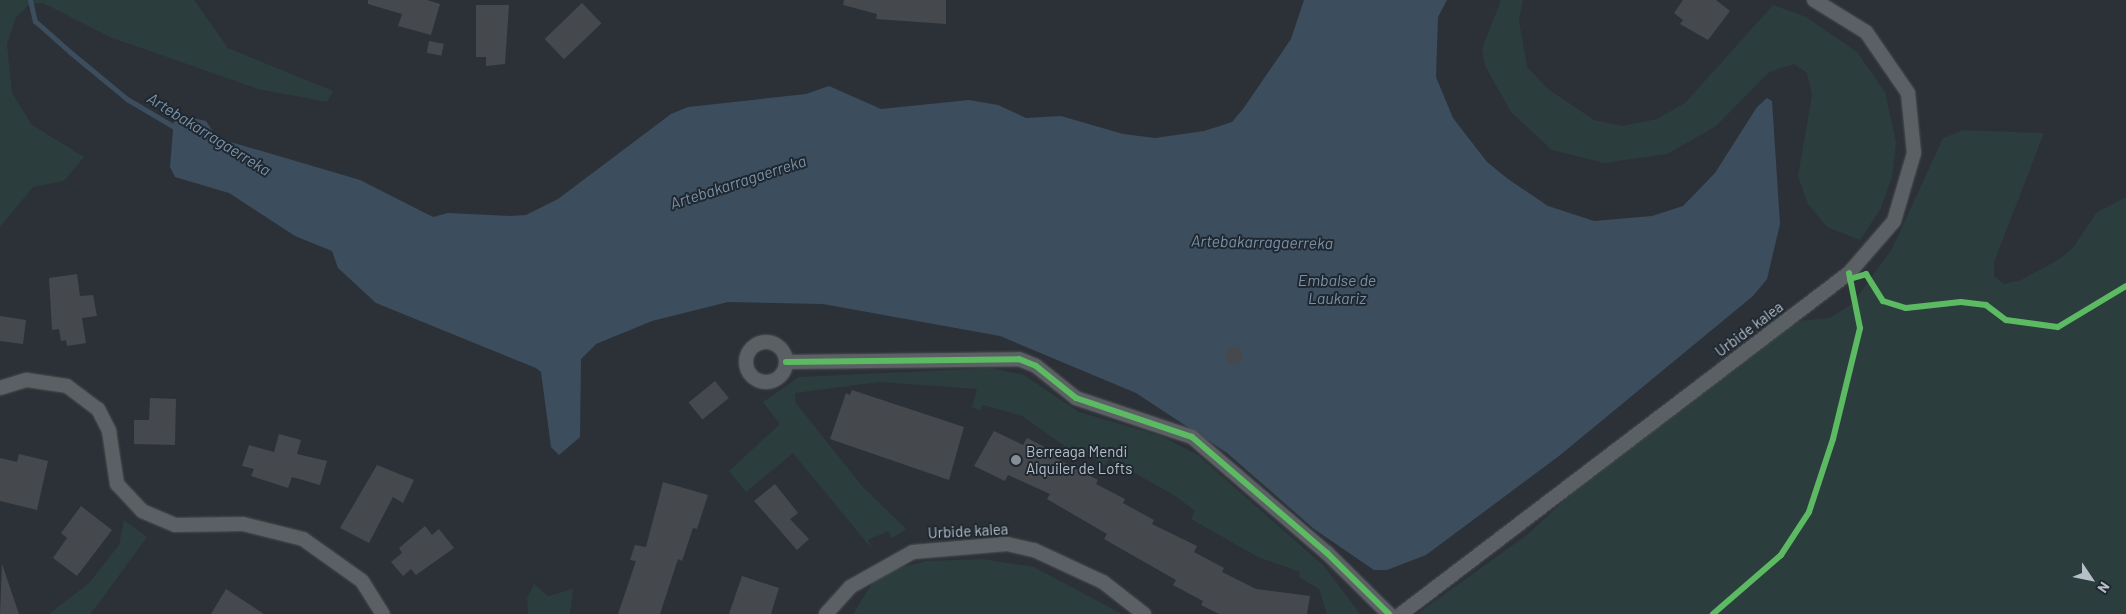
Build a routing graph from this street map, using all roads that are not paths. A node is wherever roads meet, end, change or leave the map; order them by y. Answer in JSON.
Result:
{"nodes":[{"id":1,"x":1814,"y":0,"type":"edge"},
{"id":2,"x":786,"y":362,"type":"dead end"},
{"id":3,"x":0,"y":388,"type":"edge"},
{"id":4,"x":383,"y":614,"type":"edge"},
{"id":5,"x":826,"y":614,"type":"edge"},
{"id":6,"x":1144,"y":614,"type":"edge"},
{"id":7,"x":1389,"y":614,"type":"edge"},
{"id":8,"x":1401,"y":614,"type":"edge"}],
"edges":[{"from":1,"to":8,"type":"street","name":"Urbide kalea"},
{"from":2,"to":7,"type":"street"},
{"from":3,"to":4,"type":"street"},
{"from":5,"to":6,"type":"street","name":"Urbide kalea"}]}
